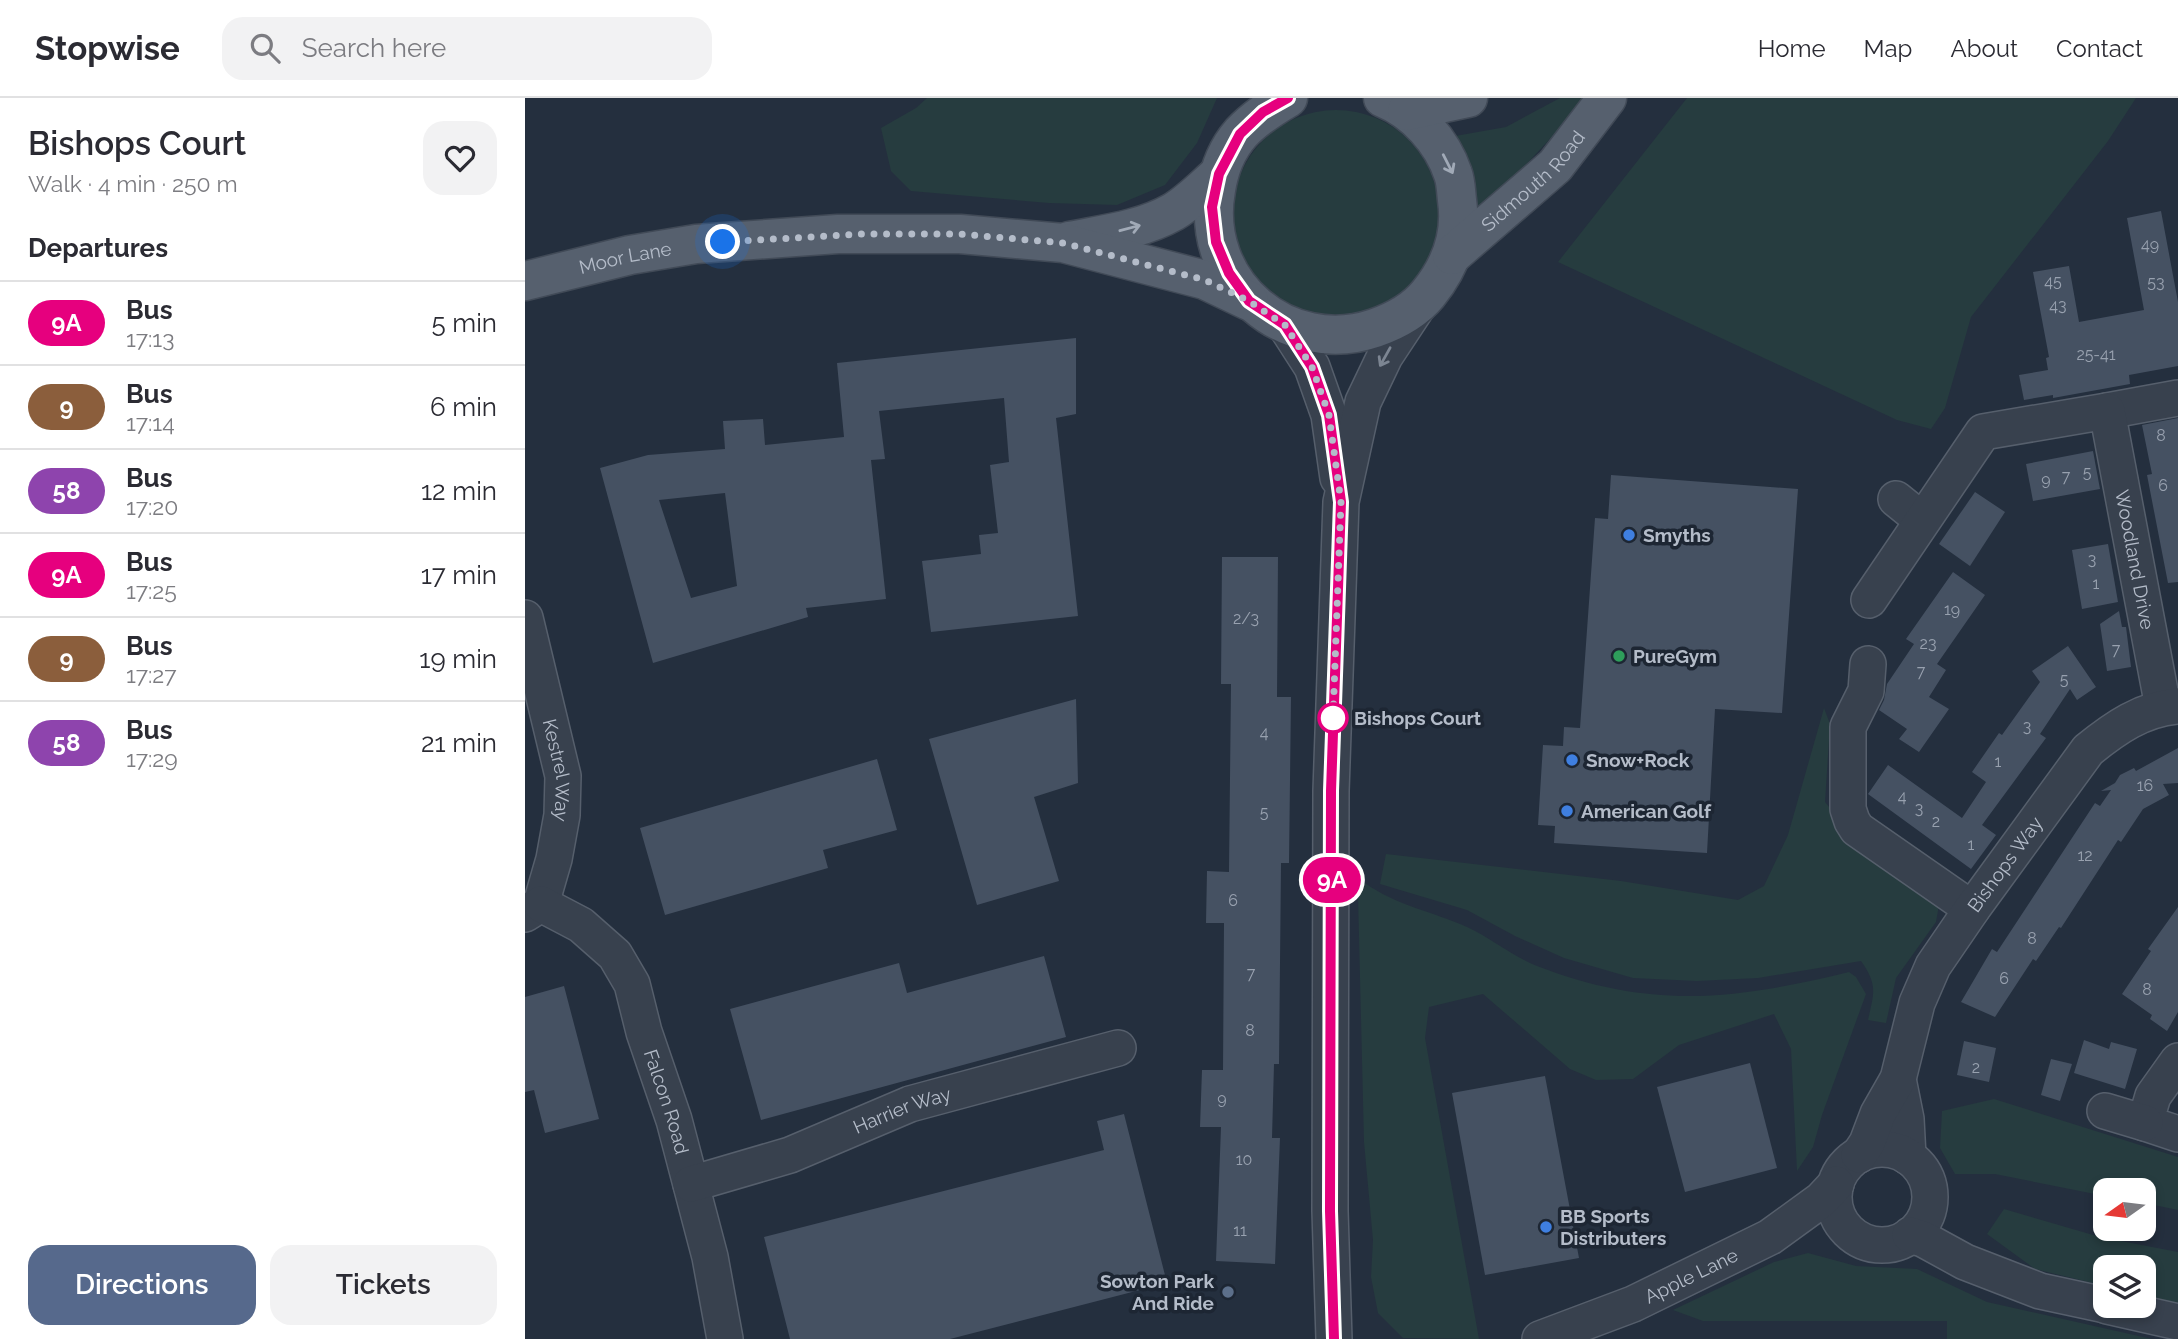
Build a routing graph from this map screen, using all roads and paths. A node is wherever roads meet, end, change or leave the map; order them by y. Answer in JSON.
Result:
{"nodes":[{"id":1,"x":1288,"y":98,"type":"edge"},
{"id":2,"x":1468,"y":98,"type":"edge"},
{"id":3,"x":1607,"y":98,"type":"edge"},
{"id":4,"x":1395,"y":104,"type":"edge"},
{"id":5,"x":1219,"y":174,"type":"junction"},
{"id":6,"x":1063,"y":243,"type":"junction"},
{"id":7,"x":1452,"y":255,"type":"junction"},
{"id":8,"x":525,"y":281,"type":"edge"},
{"id":9,"x":1422,"y":300,"type":"junction"},
{"id":10,"x":1249,"y":301,"type":"junction"},
{"id":11,"x":1285,"y":325,"type":"junction"},
{"id":12,"x":2178,"y":398,"type":"edge"},
{"id":13,"x":2108,"y":411,"type":"junction"},
{"id":14,"x":1341,"y":502,"type":"junction"},
{"id":15,"x":1869,"y":600,"type":"dead end"},
{"id":16,"x":525,"y":618,"type":"edge"},
{"id":17,"x":1868,"y":664,"type":"dead end"},
{"id":18,"x":2171,"y":706,"type":"edge"},
{"id":19,"x":533,"y":909,"type":"edge"},
{"id":20,"x":1972,"y":909,"type":"junction"},
{"id":21,"x":1118,"y":1048,"type":"dead end"},
{"id":22,"x":2178,"y":1061,"type":"edge"},
{"id":23,"x":1898,"y":1079,"type":"junction"},
{"id":24,"x":2105,"y":1111,"type":"dead end"},
{"id":25,"x":2145,"y":1123,"type":"junction"},
{"id":26,"x":2178,"y":1134,"type":"edge"},
{"id":27,"x":1859,"y":1155,"type":"junction"},
{"id":28,"x":1908,"y":1157,"type":"junction"},
{"id":29,"x":691,"y":1184,"type":"junction"},
{"id":30,"x":1836,"y":1184,"type":"junction"},
{"id":31,"x":1929,"y":1193,"type":"junction"},
{"id":32,"x":1846,"y":1227,"type":"junction"},
{"id":33,"x":1910,"y":1236,"type":"junction"},
{"id":34,"x":1770,"y":1237,"type":"junction"},
{"id":35,"x":1991,"y":1272,"type":"junction"},
{"id":36,"x":2093,"y":1302,"type":"edge"},
{"id":37,"x":2156,"y":1317,"type":"edge"},
{"id":38,"x":2178,"y":1322,"type":"edge"},
{"id":39,"x":1615,"y":1326,"type":"edge"},
{"id":40,"x":725,"y":1339,"type":"edge"},
{"id":41,"x":1334,"y":1339,"type":"edge"},
{"id":42,"x":1541,"y":1339,"type":"edge"}],
"edges":[{"from":1,"to":5,"type":"main road"},
{"from":2,"to":4,"type":"main road"},
{"from":3,"to":7,"type":"main road","name":"Sidmouth Road"},
{"from":4,"to":7,"type":"main road","one_way":true},
{"from":6,"to":5,"type":"main road","name":"Moor Lane","one_way":true},
{"from":5,"to":10,"type":"main road"},
{"from":6,"to":8,"type":"main road","name":"Moor Lane"},
{"from":6,"to":10,"type":"main road","name":"Moor Lane"},
{"from":7,"to":9,"type":"main road"},
{"from":9,"to":11,"type":"main road"},
{"from":9,"to":14,"type":"street","one_way":true},
{"from":10,"to":11,"type":"main road"},
{"from":11,"to":14,"type":"street"},
{"from":12,"to":13,"type":"street"},
{"from":13,"to":15,"type":"street"},
{"from":13,"to":18,"type":"street","name":"Woodland Drive"},
{"from":14,"to":41,"type":"street"},
{"from":16,"to":19,"type":"street","name":"Kestrel Way"},
{"from":17,"to":20,"type":"street"},
{"from":18,"to":20,"type":"street","name":"Bishops Way"},
{"from":19,"to":29,"type":"street","name":"Falcon Road"},
{"from":20,"to":23,"type":"street","name":"Bishops Way"},
{"from":21,"to":29,"type":"street","name":"Harrier Way"},
{"from":22,"to":25,"type":"street"},
{"from":23,"to":27,"type":"street","name":"Bishops Way"},
{"from":23,"to":28,"type":"street","name":"Bishops Way"},
{"from":24,"to":25,"type":"street"},
{"from":25,"to":26,"type":"street"},
{"from":27,"to":28,"type":"street"},
{"from":27,"to":30,"type":"street"},
{"from":28,"to":31,"type":"street"},
{"from":29,"to":40,"type":"street","name":"Falcon Road"},
{"from":30,"to":32,"type":"street"},
{"from":30,"to":34,"type":"street","name":"Apple Lane"},
{"from":31,"to":33,"type":"street"},
{"from":31,"to":35,"type":"street"},
{"from":32,"to":33,"type":"street"},
{"from":32,"to":34,"type":"street","name":"Apple Lane"},
{"from":33,"to":35,"type":"street"},
{"from":34,"to":39,"type":"street","name":"Apple Lane"},
{"from":35,"to":36,"type":"street"},
{"from":37,"to":38,"type":"street"},
{"from":39,"to":42,"type":"street","name":"Apple Lane"}]}
